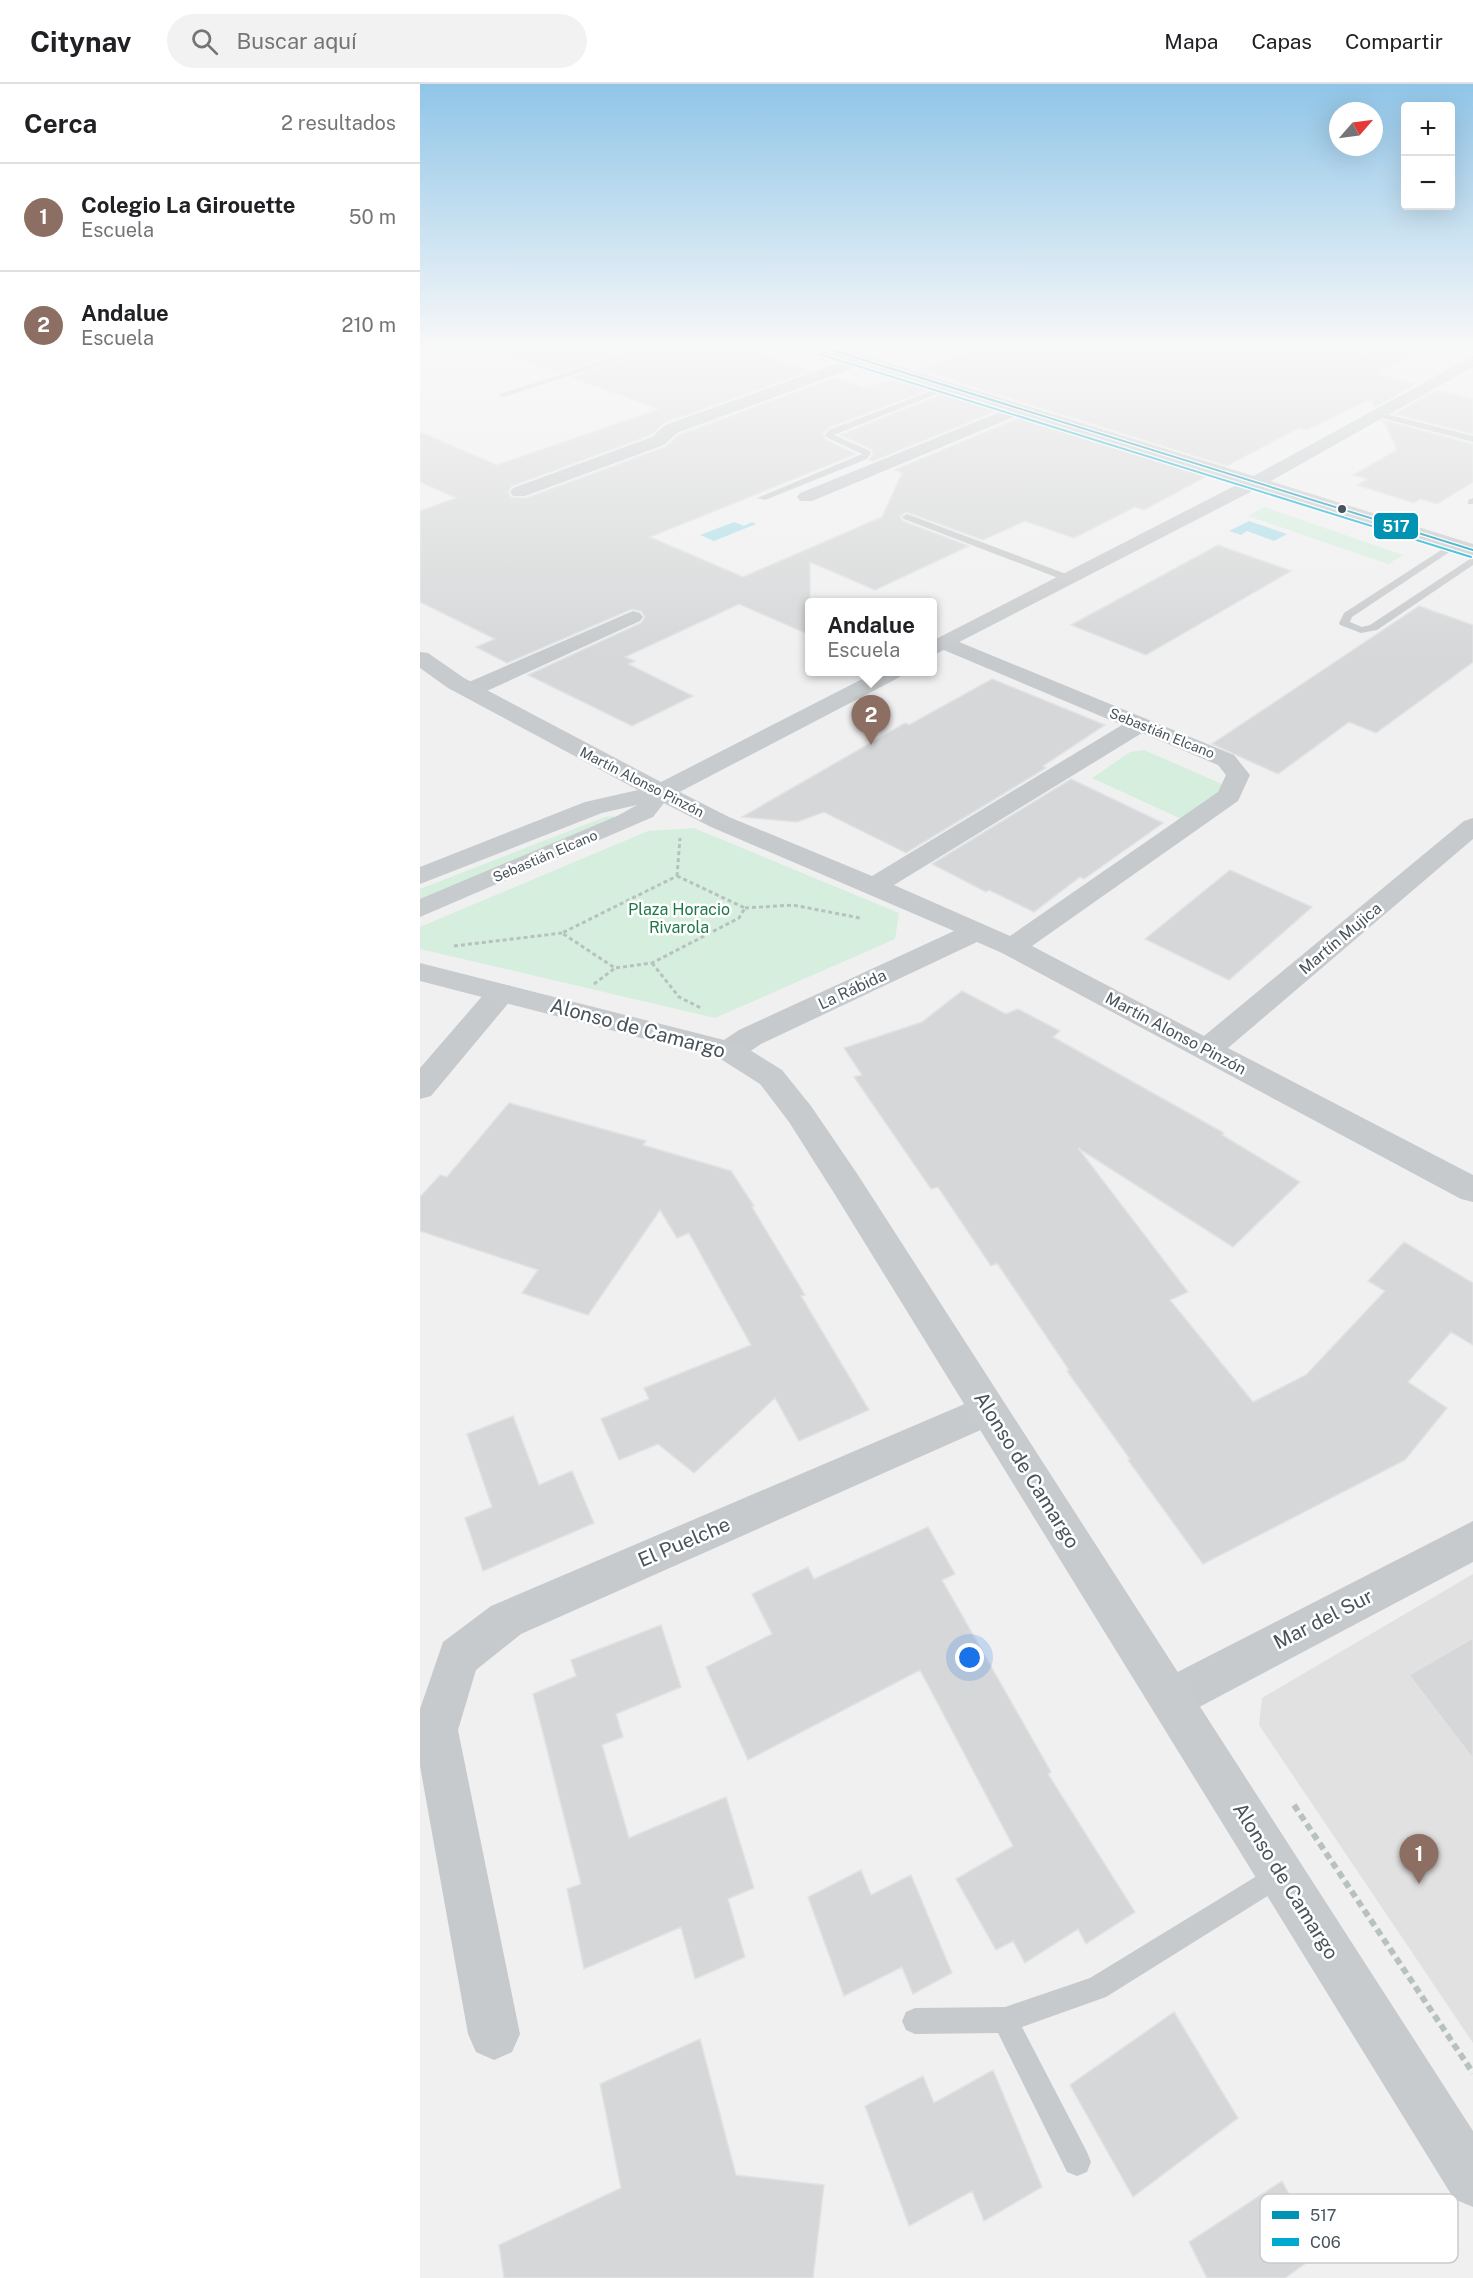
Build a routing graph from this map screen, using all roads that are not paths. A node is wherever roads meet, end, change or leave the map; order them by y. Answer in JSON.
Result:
{"nodes":[{"id":1,"x":635,"y":449,"type":"edge"},
{"id":2,"x":863,"y":449,"type":"edge"},
{"id":3,"x":922,"y":449,"type":"edge"},
{"id":4,"x":1151,"y":449,"type":"edge"},
{"id":5,"x":1315,"y":449,"type":"edge"},
{"id":6,"x":1256,"y":482,"type":"junction"},
{"id":7,"x":519,"y":492,"type":"dead end"},
{"id":8,"x":806,"y":497,"type":"dead end"},
{"id":9,"x":762,"y":498,"type":"dead end"},
{"id":10,"x":908,"y":517,"type":"dead end"},
{"id":11,"x":1464,"y":547,"type":"edge"},
{"id":12,"x":1473,"y":561,"type":"edge"},
{"id":13,"x":1070,"y":579,"type":"junction"},
{"id":14,"x":633,"y":617,"type":"dead end"},
{"id":15,"x":940,"y":647,"type":"edge"},
{"id":16,"x":420,"y":658,"type":"edge"},
{"id":17,"x":884,"y":676,"type":"edge"},
{"id":18,"x":470,"y":690,"type":"junction"},
{"id":19,"x":1140,"y":724,"type":"junction"},
{"id":20,"x":661,"y":792,"type":"junction"},
{"id":21,"x":1473,"y":826,"type":"edge"},
{"id":22,"x":420,"y":876,"type":"edge"},
{"id":23,"x":874,"y":886,"type":"junction"},
{"id":24,"x":420,"y":909,"type":"edge"},
{"id":25,"x":977,"y":931,"type":"junction"},
{"id":26,"x":1012,"y":947,"type":"junction"},
{"id":27,"x":420,"y":972,"type":"edge"},
{"id":28,"x":501,"y":993,"type":"junction"},
{"id":29,"x":1207,"y":1049,"type":"junction"},
{"id":30,"x":729,"y":1051,"type":"junction"},
{"id":31,"x":420,"y":1088,"type":"edge"},
{"id":32,"x":1473,"y":1190,"type":"edge"},
{"id":33,"x":988,"y":1410,"type":"junction"},
{"id":34,"x":1473,"y":1539,"type":"edge"},
{"id":35,"x":1172,"y":1698,"type":"junction"},
{"id":36,"x":428,"y":1729,"type":"edge"},
{"id":37,"x":1281,"y":1873,"type":"junction"},
{"id":38,"x":1005,"y":2020,"type":"junction"},
{"id":39,"x":915,"y":2021,"type":"dead end"},
{"id":40,"x":494,"y":2034,"type":"dead end"},
{"id":41,"x":1077,"y":2162,"type":"dead end"},
{"id":42,"x":1473,"y":2180,"type":"edge"}],
"edges":[{"from":1,"to":7,"type":"street"},
{"from":2,"to":9,"type":"lane"},
{"from":3,"to":8,"type":"street"},
{"from":4,"to":6,"type":"main road"},
{"from":5,"to":6,"type":"street","name":"Sebastián Elcano"},
{"from":6,"to":11,"type":"main road"},
{"from":6,"to":13,"type":"street","name":"Sebastián Elcano"},
{"from":10,"to":13,"type":"lane"},
{"from":11,"to":12,"type":"lane"},
{"from":13,"to":15,"type":"street","name":"Sebastián Elcano"},
{"from":14,"to":18,"type":"street"},
{"from":15,"to":19,"type":"street","name":"Sebastián Elcano"},
{"from":16,"to":18,"type":"street","name":"Martín Alonso Pinzón"},
{"from":17,"to":20,"type":"street","name":"Sebastián Elcano"},
{"from":18,"to":20,"type":"street","name":"Martín Alonso Pinzón"},
{"from":19,"to":23,"type":"street"},
{"from":19,"to":26,"type":"street","name":"Sebastián Elcano"},
{"from":20,"to":22,"type":"street","name":"Sebastián Elcano"},
{"from":20,"to":23,"type":"street","name":"Martín Alonso Pinzón"},
{"from":20,"to":24,"type":"street","name":"Sebastián Elcano"},
{"from":21,"to":29,"type":"street","name":"Martín Mujica"},
{"from":23,"to":25,"type":"street","name":"Martín Alonso Pinzón"},
{"from":25,"to":26,"type":"street","name":"Martín Alonso Pinzón"},
{"from":25,"to":30,"type":"street","name":"La Rábida"},
{"from":26,"to":29,"type":"street","name":"Martín Alonso Pinzón"},
{"from":27,"to":28,"type":"street","name":"Alonso de Camargo"},
{"from":28,"to":30,"type":"street","name":"Alonso de Camargo"},
{"from":28,"to":31,"type":"street"},
{"from":29,"to":32,"type":"street","name":"Martín Alonso Pinzón"},
{"from":30,"to":33,"type":"street","name":"Alonso de Camargo"},
{"from":33,"to":35,"type":"street","name":"Alonso de Camargo"},
{"from":33,"to":36,"type":"street","name":"El Puelche"},
{"from":34,"to":35,"type":"street","name":"Mar del Sur"},
{"from":35,"to":37,"type":"street","name":"Alonso de Camargo"},
{"from":36,"to":40,"type":"street","name":"El Puelche"},
{"from":37,"to":38,"type":"lane"},
{"from":37,"to":42,"type":"street","name":"Alonso de Camargo"},
{"from":38,"to":39,"type":"lane"},
{"from":38,"to":41,"type":"lane"}]}
